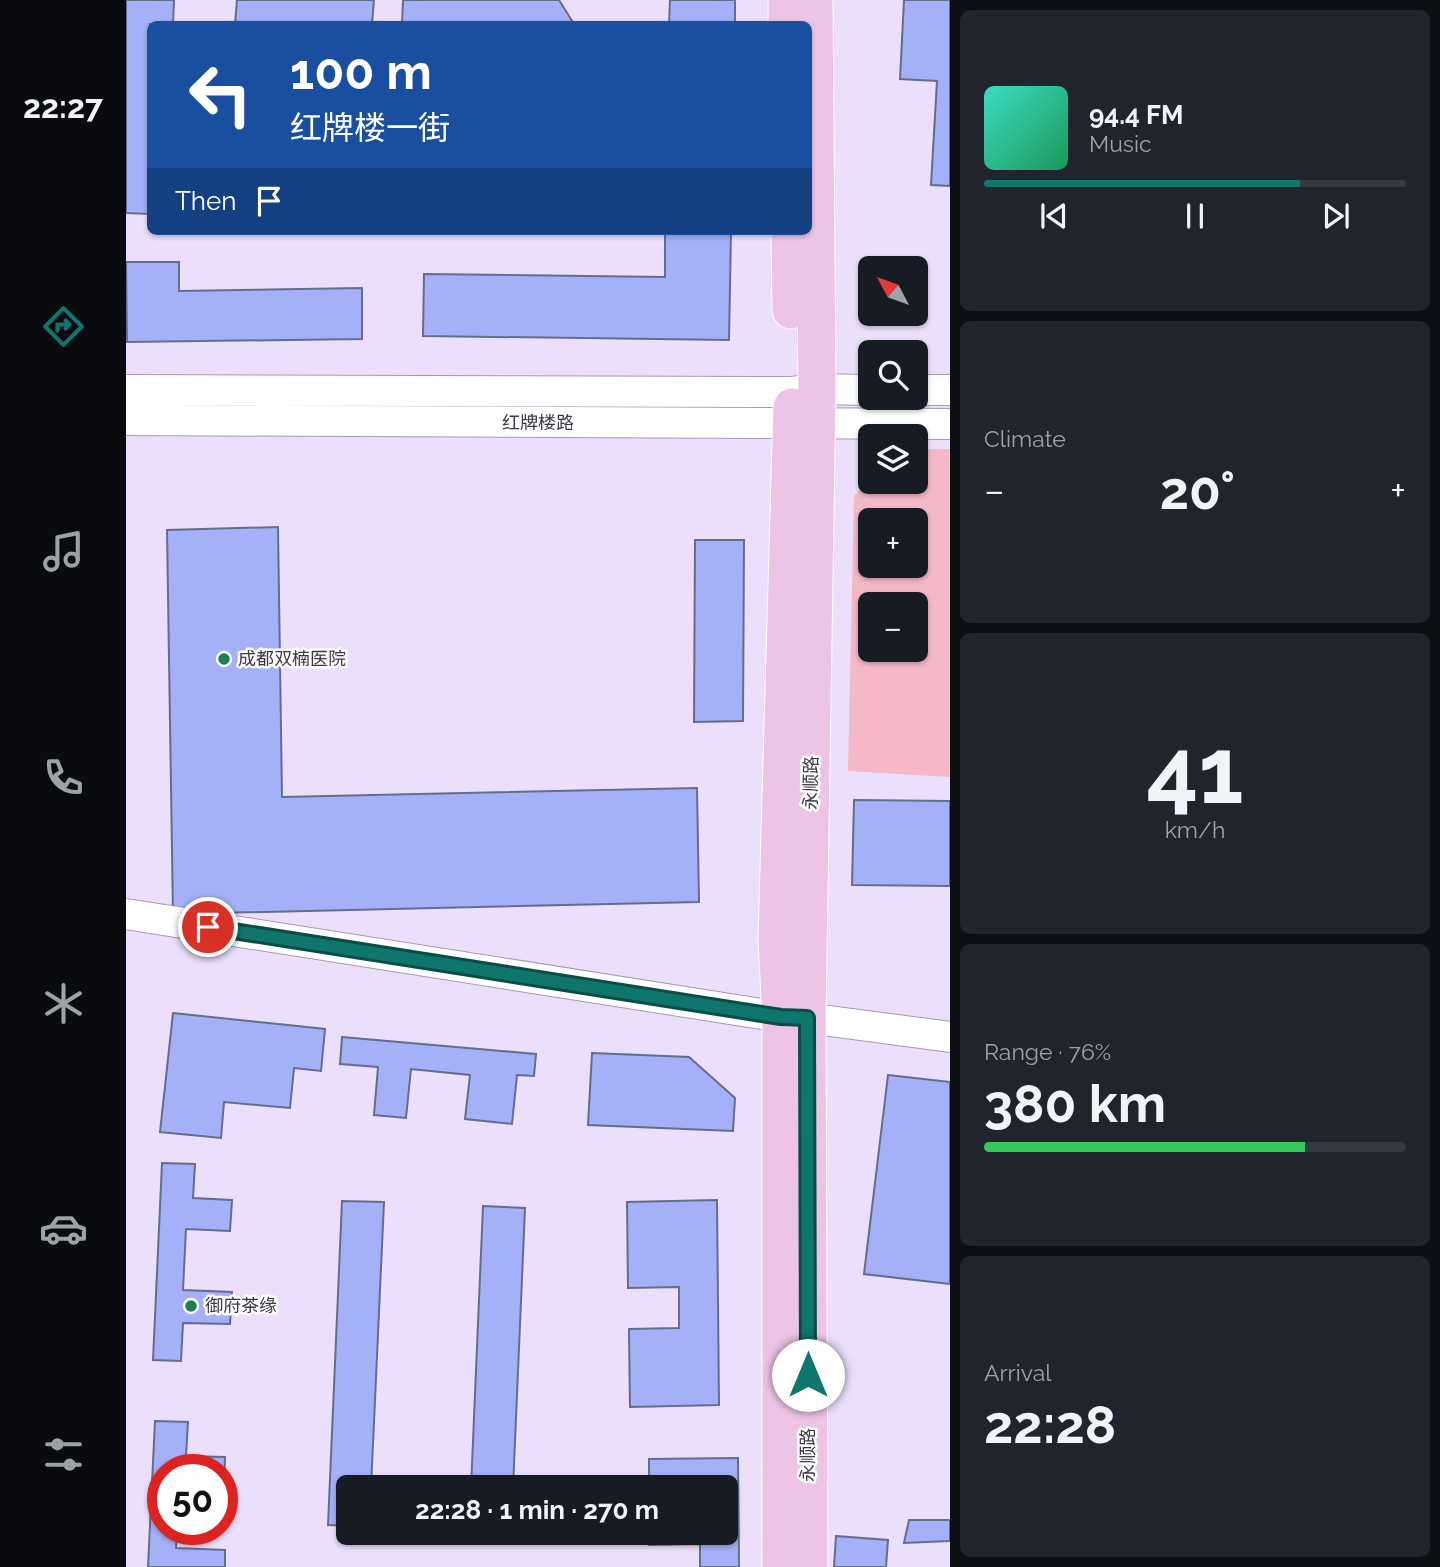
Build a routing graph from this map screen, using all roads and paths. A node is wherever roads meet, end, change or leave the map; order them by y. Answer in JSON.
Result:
{"nodes":[{"id":1,"x":787,"y":0,"type":"edge"},
{"id":2,"x":814,"y":0,"type":"edge"},
{"id":3,"x":787,"y":21,"type":"edge"},
{"id":4,"x":812,"y":82,"type":"edge"},
{"id":5,"x":790,"y":235,"type":"edge"},
{"id":6,"x":808,"y":235,"type":"edge"},
{"id":7,"x":126,"y":390,"type":"edge"},
{"id":8,"x":928,"y":390,"type":"edge"},
{"id":9,"x":950,"y":390,"type":"edge"},
{"id":10,"x":858,"y":393,"type":"edge"},
{"id":11,"x":804,"y":408,"type":"junction"},
{"id":12,"x":126,"y":421,"type":"edge"},
{"id":13,"x":950,"y":424,"type":"edge"},
{"id":14,"x":126,"y":914,"type":"edge"},
{"id":15,"x":794,"y":1018,"type":"junction"},
{"id":16,"x":950,"y":1037,"type":"edge"},
{"id":17,"x":781,"y":1567,"type":"edge"},
{"id":18,"x":809,"y":1567,"type":"edge"}],
"edges":[{"from":1,"to":3,"type":"main road"},
{"from":2,"to":4,"type":"main road","name":"永顺路"},
{"from":5,"to":11,"type":"main road"},
{"from":6,"to":11,"type":"main road","name":"永顺路"},
{"from":7,"to":11,"type":"street","name":"红牌楼路"},
{"from":8,"to":9,"type":"street"},
{"from":10,"to":11,"type":"street","name":"红牌楼路"},
{"from":11,"to":12,"type":"street","name":"红牌楼路"},
{"from":11,"to":13,"type":"street","name":"红牌楼路"},
{"from":11,"to":15,"type":"main road","name":"永顺路"},
{"from":14,"to":15,"type":"street"},
{"from":15,"to":16,"type":"street"},
{"from":15,"to":17,"type":"main road"},
{"from":15,"to":18,"type":"main road","name":"永顺路"}]}
